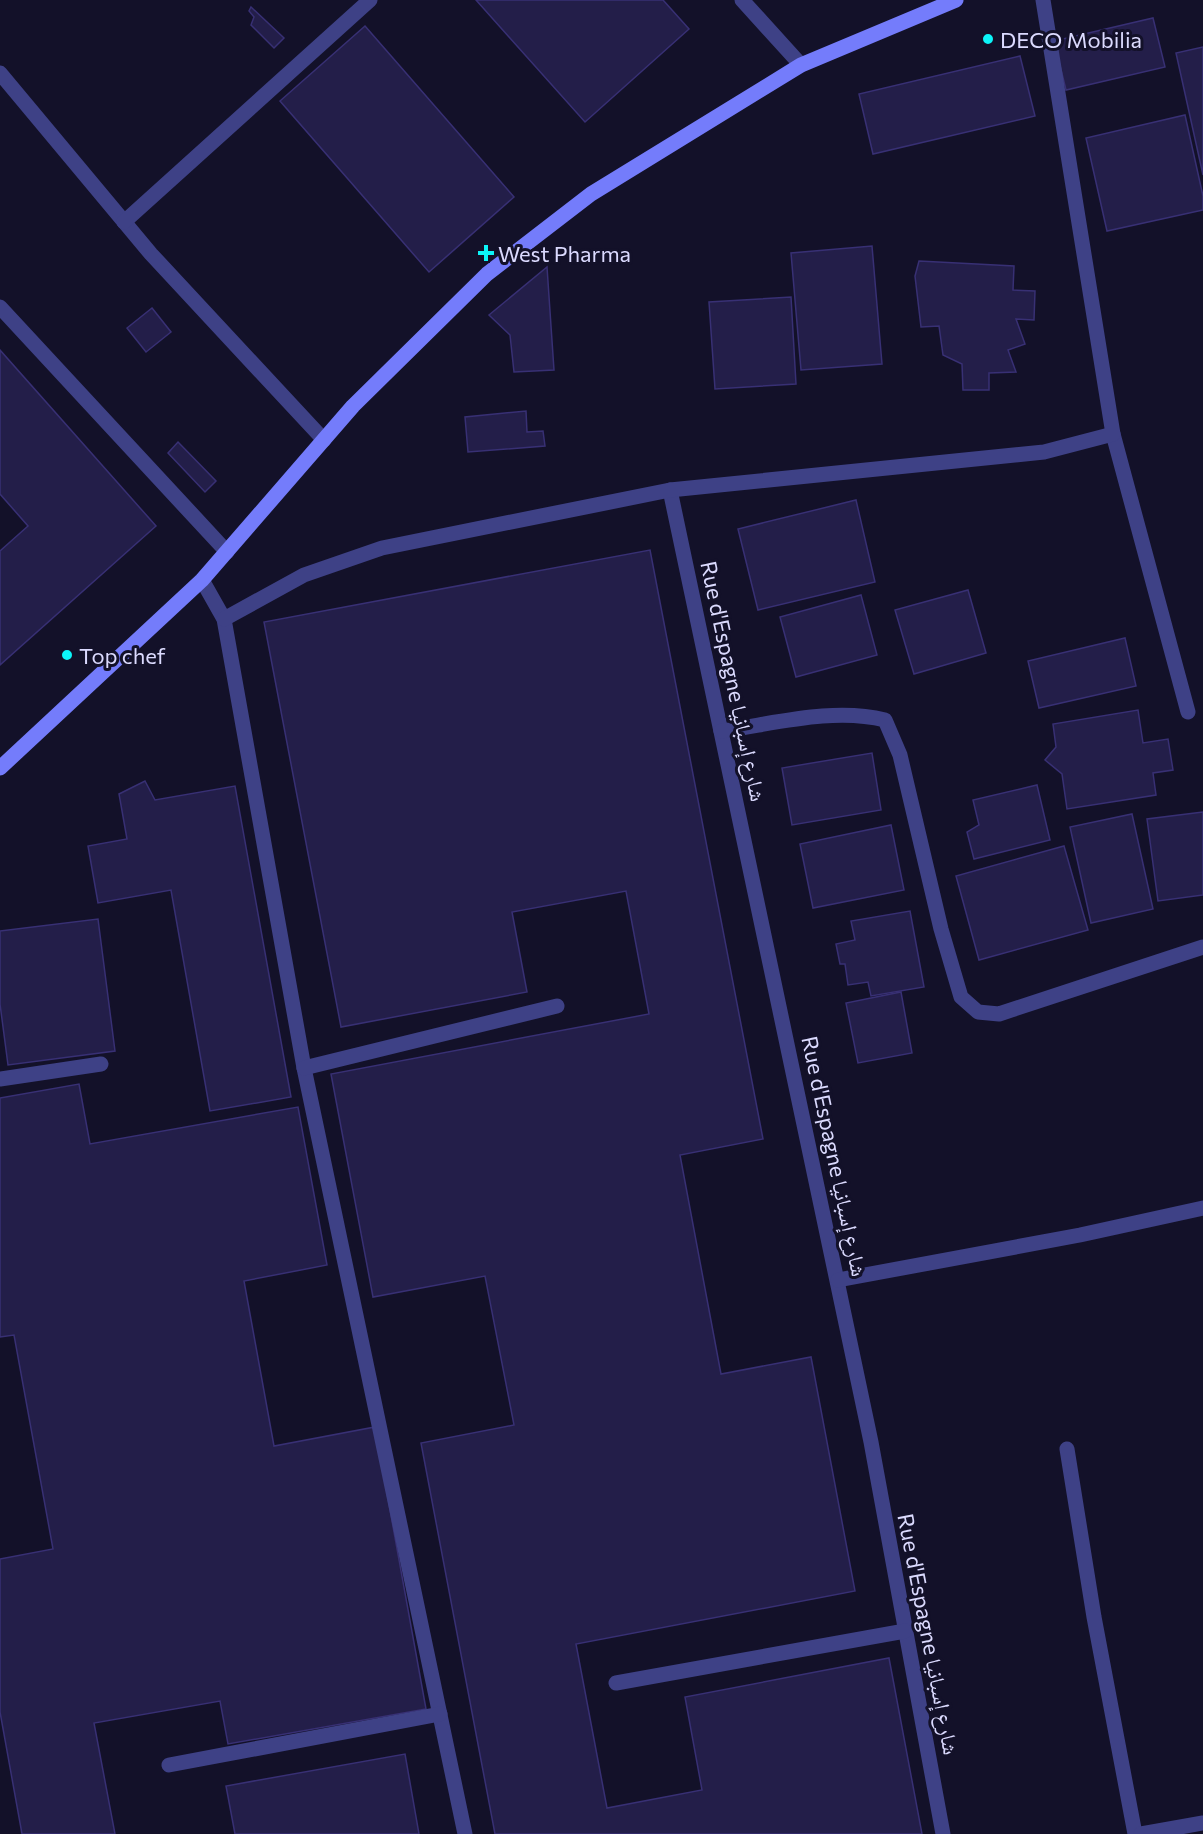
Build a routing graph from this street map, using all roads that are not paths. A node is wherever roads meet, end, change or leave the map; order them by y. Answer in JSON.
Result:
{"nodes":[{"id":1,"x":370,"y":0,"type":"edge"},
{"id":2,"x":742,"y":0,"type":"edge"},
{"id":3,"x":956,"y":0,"type":"edge"},
{"id":4,"x":1043,"y":0,"type":"edge"},
{"id":5,"x":801,"y":65,"type":"junction"},
{"id":6,"x":0,"y":73,"type":"edge"},
{"id":7,"x":124,"y":222,"type":"junction"},
{"id":8,"x":0,"y":307,"type":"edge"},
{"id":9,"x":1113,"y":434,"type":"junction"},
{"id":10,"x":324,"y":440,"type":"junction"},
{"id":11,"x":670,"y":490,"type":"junction"},
{"id":12,"x":227,"y":552,"type":"junction"},
{"id":13,"x":202,"y":580,"type":"junction"},
{"id":14,"x":224,"y":619,"type":"junction"},
{"id":15,"x":1188,"y":712,"type":"dead end"},
{"id":16,"x":721,"y":731,"type":"junction"},
{"id":17,"x":0,"y":768,"type":"edge"},
{"id":18,"x":1203,"y":947,"type":"edge"},
{"id":19,"x":557,"y":1006,"type":"dead end"},
{"id":20,"x":101,"y":1064,"type":"dead end"},
{"id":21,"x":304,"y":1068,"type":"junction"},
{"id":22,"x":0,"y":1080,"type":"edge"},
{"id":23,"x":1203,"y":1208,"type":"edge"},
{"id":24,"x":838,"y":1280,"type":"junction"},
{"id":25,"x":1067,"y":1449,"type":"dead end"},
{"id":26,"x":905,"y":1631,"type":"junction"},
{"id":27,"x":616,"y":1683,"type":"dead end"},
{"id":28,"x":440,"y":1714,"type":"junction"},
{"id":29,"x":169,"y":1765,"type":"dead end"},
{"id":30,"x":1203,"y":1823,"type":"edge"},
{"id":31,"x":1168,"y":1832,"type":"edge"},
{"id":32,"x":465,"y":1834,"type":"edge"},
{"id":33,"x":944,"y":1834,"type":"edge"},
{"id":34,"x":1135,"y":1834,"type":"edge"},
{"id":35,"x":1140,"y":1834,"type":"edge"}],
"edges":[{"from":1,"to":7,"type":"street"},
{"from":2,"to":5,"type":"street"},
{"from":3,"to":5,"type":"street"},
{"from":4,"to":9,"type":"street"},
{"from":5,"to":10,"type":"street"},
{"from":6,"to":7,"type":"street"},
{"from":7,"to":10,"type":"street"},
{"from":8,"to":12,"type":"street"},
{"from":9,"to":11,"type":"street"},
{"from":9,"to":15,"type":"street"},
{"from":10,"to":12,"type":"street"},
{"from":11,"to":14,"type":"street"},
{"from":11,"to":16,"type":"street","name":"Rue d'Espagne شارع إسبانيا"},
{"from":12,"to":13,"type":"street"},
{"from":13,"to":14,"type":"street"},
{"from":13,"to":17,"type":"street"},
{"from":14,"to":21,"type":"street"},
{"from":16,"to":18,"type":"street"},
{"from":16,"to":24,"type":"street","name":"Rue d'Espagne شارع إسبانيا"},
{"from":19,"to":21,"type":"street"},
{"from":20,"to":22,"type":"street"},
{"from":21,"to":28,"type":"street"},
{"from":23,"to":24,"type":"street"},
{"from":24,"to":26,"type":"street","name":"Rue d'Espagne شارع إسبانيا"},
{"from":25,"to":34,"type":"street"},
{"from":26,"to":27,"type":"street"},
{"from":26,"to":33,"type":"street","name":"Rue d'Espagne شارع إسبانيا"},
{"from":28,"to":29,"type":"street"},
{"from":28,"to":32,"type":"street"},
{"from":30,"to":31,"type":"street"},
{"from":31,"to":35,"type":"street"}]}
